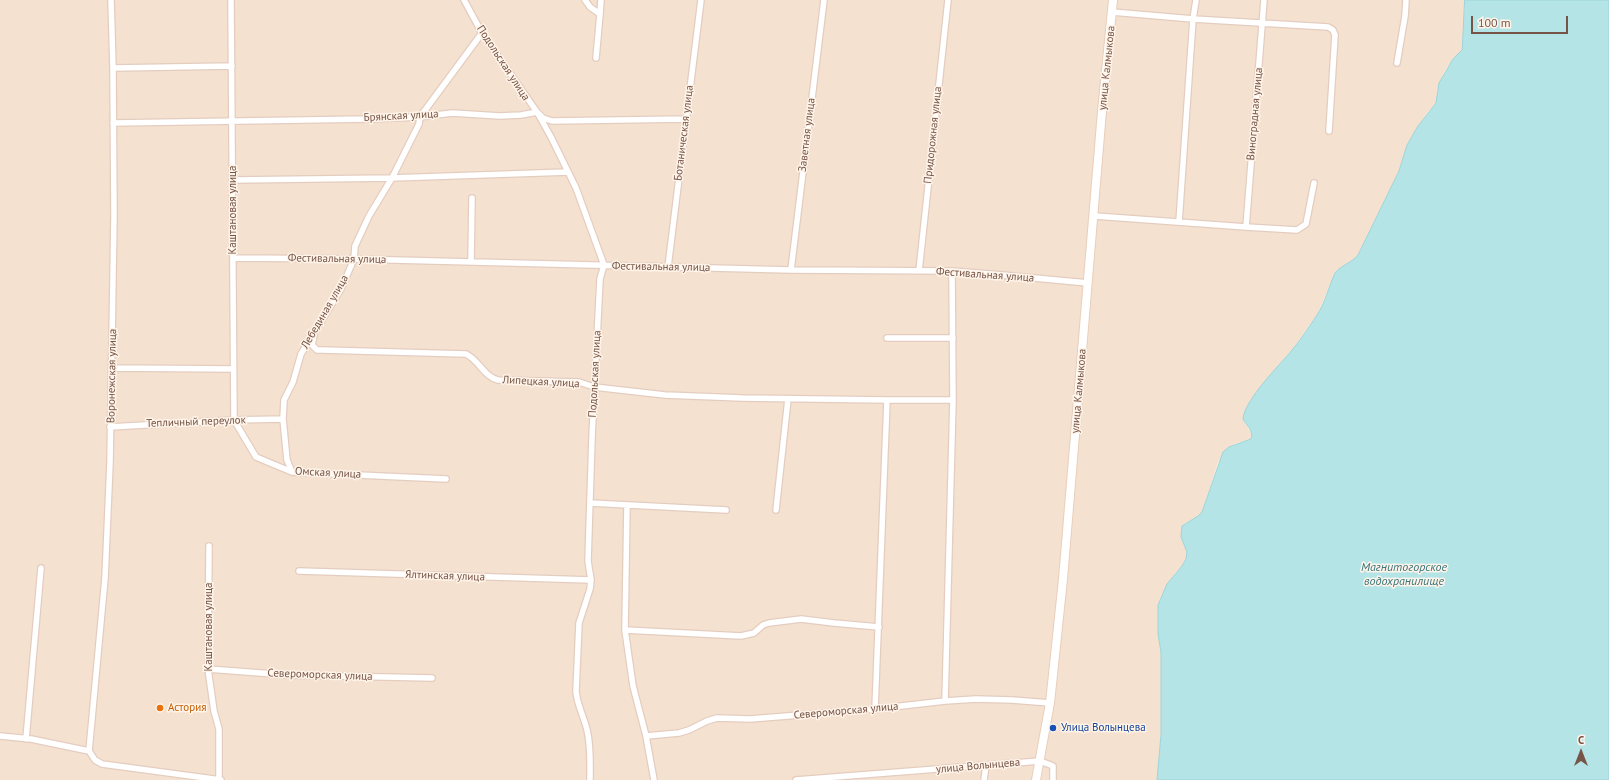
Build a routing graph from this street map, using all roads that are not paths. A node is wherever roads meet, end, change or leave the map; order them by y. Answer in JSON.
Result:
{"nodes":[{"id":1,"x":111,"y":0,"type":"edge"},
{"id":2,"x":231,"y":0,"type":"edge"},
{"id":3,"x":464,"y":0,"type":"edge"},
{"id":4,"x":585,"y":0,"type":"edge"},
{"id":5,"x":601,"y":0,"type":"edge"},
{"id":6,"x":701,"y":0,"type":"edge"},
{"id":7,"x":824,"y":0,"type":"edge"},
{"id":8,"x":948,"y":0,"type":"edge"},
{"id":9,"x":1113,"y":0,"type":"edge"},
{"id":10,"x":1196,"y":0,"type":"edge"},
{"id":11,"x":1264,"y":0,"type":"edge"},
{"id":12,"x":1406,"y":0,"type":"edge"},
{"id":13,"x":1112,"y":12,"type":"junction"},
{"id":14,"x":600,"y":14,"type":"junction"},
{"id":15,"x":1193,"y":19,"type":"junction"},
{"id":16,"x":1262,"y":24,"type":"junction"},
{"id":17,"x":482,"y":32,"type":"junction"},
{"id":18,"x":596,"y":58,"type":"dead end"},
{"id":19,"x":1397,"y":63,"type":"dead end"},
{"id":20,"x":232,"y":66,"type":"junction"},
{"id":21,"x":113,"y":68,"type":"junction"},
{"id":22,"x":537,"y":112,"type":"junction"},
{"id":23,"x":420,"y":117,"type":"junction"},
{"id":24,"x":686,"y":119,"type":"junction"},
{"id":25,"x":232,"y":121,"type":"junction"},
{"id":26,"x":113,"y":123,"type":"junction"},
{"id":27,"x":1329,"y":131,"type":"dead end"},
{"id":28,"x":568,"y":172,"type":"junction"},
{"id":29,"x":392,"y":178,"type":"junction"},
{"id":30,"x":233,"y":180,"type":"junction"},
{"id":31,"x":1314,"y":183,"type":"dead end"},
{"id":32,"x":472,"y":198,"type":"dead end"},
{"id":33,"x":1094,"y":216,"type":"junction"},
{"id":34,"x":1179,"y":222,"type":"junction"},
{"id":35,"x":1246,"y":228,"type":"junction"},
{"id":36,"x":234,"y":258,"type":"junction"},
{"id":37,"x":354,"y":259,"type":"junction"},
{"id":38,"x":471,"y":262,"type":"junction"},
{"id":39,"x":604,"y":265,"type":"junction"},
{"id":40,"x":668,"y":267,"type":"junction"},
{"id":41,"x":791,"y":270,"type":"junction"},
{"id":42,"x":919,"y":271,"type":"junction"},
{"id":43,"x":952,"y":271,"type":"junction"},
{"id":44,"x":1088,"y":283,"type":"junction"},
{"id":45,"x":314,"y":334,"type":"junction"},
{"id":46,"x":887,"y":338,"type":"dead end"},
{"id":47,"x":953,"y":338,"type":"junction"},
{"id":48,"x":112,"y":368,"type":"junction"},
{"id":49,"x":233,"y":369,"type":"junction"},
{"id":50,"x":594,"y":387,"type":"junction"},
{"id":51,"x":788,"y":399,"type":"junction"},
{"id":52,"x":887,"y":400,"type":"junction"},
{"id":53,"x":953,"y":400,"type":"junction"},
{"id":54,"x":283,"y":419,"type":"junction"},
{"id":55,"x":234,"y":420,"type":"junction"},
{"id":56,"x":110,"y":427,"type":"junction"},
{"id":57,"x":292,"y":472,"type":"junction"},
{"id":58,"x":446,"y":479,"type":"dead end"},
{"id":59,"x":590,"y":503,"type":"junction"},
{"id":60,"x":627,"y":505,"type":"junction"},
{"id":61,"x":726,"y":510,"type":"dead end"},
{"id":62,"x":776,"y":510,"type":"dead end"},
{"id":63,"x":210,"y":546,"type":"dead end"},
{"id":64,"x":41,"y":568,"type":"dead end"},
{"id":65,"x":299,"y":571,"type":"dead end"},
{"id":66,"x":591,"y":580,"type":"junction"},
{"id":67,"x":879,"y":627,"type":"junction"},
{"id":68,"x":625,"y":630,"type":"junction"},
{"id":69,"x":208,"y":669,"type":"junction"},
{"id":70,"x":432,"y":678,"type":"dead end"},
{"id":71,"x":945,"y":701,"type":"junction"},
{"id":72,"x":1050,"y":703,"type":"junction"},
{"id":73,"x":875,"y":710,"type":"junction"},
{"id":74,"x":0,"y":736,"type":"edge"},
{"id":75,"x":646,"y":736,"type":"junction"},
{"id":76,"x":26,"y":739,"type":"junction"},
{"id":77,"x":89,"y":751,"type":"junction"},
{"id":78,"x":1040,"y":761,"type":"junction"},
{"id":79,"x":986,"y":765,"type":"junction"},
{"id":80,"x":220,"y":780,"type":"edge"},
{"id":81,"x":590,"y":780,"type":"edge"},
{"id":82,"x":654,"y":780,"type":"edge"},
{"id":83,"x":796,"y":780,"type":"edge"},
{"id":84,"x":984,"y":780,"type":"edge"},
{"id":85,"x":1036,"y":780,"type":"edge"},
{"id":86,"x":1053,"y":780,"type":"edge"}],
"edges":[{"from":1,"to":21,"type":"street","name":"Воронежская улица"},
{"from":2,"to":20,"type":"street","name":"Каштановая улица"},
{"from":3,"to":17,"type":"street","name":"Подольская улица"},
{"from":4,"to":14,"type":"street"},
{"from":5,"to":14,"type":"street"},
{"from":6,"to":24,"type":"street","name":"Ботаническая улица"},
{"from":7,"to":41,"type":"street","name":"Заветная улица"},
{"from":8,"to":42,"type":"street","name":"Придорожная улица"},
{"from":9,"to":13,"type":"main road","name":"улица Калмыкова"},
{"from":10,"to":15,"type":"street"},
{"from":11,"to":16,"type":"street","name":"Виноградная улица"},
{"from":12,"to":19,"type":"street"},
{"from":13,"to":15,"type":"street"},
{"from":13,"to":33,"type":"main road","name":"улица Калмыкова"},
{"from":14,"to":18,"type":"street"},
{"from":15,"to":16,"type":"street"},
{"from":15,"to":34,"type":"street"},
{"from":16,"to":27,"type":"street"},
{"from":16,"to":35,"type":"street","name":"Виноградная улица"},
{"from":17,"to":22,"type":"street","name":"Подольская улица"},
{"from":17,"to":23,"type":"street","name":"Лебединая улица"},
{"from":20,"to":21,"type":"street"},
{"from":20,"to":25,"type":"street","name":"Каштановая улица"},
{"from":21,"to":26,"type":"street","name":"Воронежская улица"},
{"from":22,"to":23,"type":"street","name":"Брянская улица"},
{"from":22,"to":24,"type":"street"},
{"from":22,"to":28,"type":"street","name":"Подольская улица"},
{"from":23,"to":25,"type":"street","name":"Брянская улица"},
{"from":23,"to":29,"type":"street","name":"Лебединая улица"},
{"from":24,"to":40,"type":"street","name":"Ботаническая улица"},
{"from":25,"to":26,"type":"street","name":"Брянская улица"},
{"from":25,"to":30,"type":"street","name":"Каштановая улица"},
{"from":26,"to":48,"type":"street","name":"Воронежская улица"},
{"from":28,"to":29,"type":"street"},
{"from":28,"to":39,"type":"street","name":"Подольская улица"},
{"from":29,"to":30,"type":"street"},
{"from":29,"to":37,"type":"street","name":"Лебединая улица"},
{"from":30,"to":36,"type":"street","name":"Каштановая улица"},
{"from":31,"to":35,"type":"street"},
{"from":32,"to":38,"type":"street"},
{"from":33,"to":34,"type":"street"},
{"from":33,"to":44,"type":"main road","name":"улица Калмыкова"},
{"from":34,"to":35,"type":"street"},
{"from":36,"to":37,"type":"street","name":"Фестивальная улица"},
{"from":36,"to":49,"type":"street","name":"Каштановая улица"},
{"from":37,"to":38,"type":"street","name":"Фестивальная улица"},
{"from":37,"to":45,"type":"street","name":"Лебединая улица"},
{"from":38,"to":39,"type":"street","name":"Фестивальная улица"},
{"from":39,"to":40,"type":"street","name":"Фестивальная улица"},
{"from":39,"to":50,"type":"street","name":"Подольская улица"},
{"from":40,"to":41,"type":"street","name":"Фестивальная улица"},
{"from":41,"to":42,"type":"street","name":"Фестивальная улица"},
{"from":42,"to":43,"type":"street","name":"Фестивальная улица"},
{"from":43,"to":44,"type":"street","name":"Фестивальная улица"},
{"from":43,"to":47,"type":"street"},
{"from":44,"to":72,"type":"main road","name":"улица Калмыкова"},
{"from":45,"to":50,"type":"street","name":"Липецкая улица"},
{"from":45,"to":54,"type":"street","name":"Лебединая улица"},
{"from":46,"to":47,"type":"street"},
{"from":47,"to":53,"type":"street"},
{"from":48,"to":49,"type":"street"},
{"from":48,"to":56,"type":"street","name":"Воронежская улица"},
{"from":49,"to":55,"type":"street","name":"Каштановая улица"},
{"from":50,"to":51,"type":"street","name":"Липецкая улица"},
{"from":50,"to":59,"type":"street","name":"Подольская улица"},
{"from":51,"to":52,"type":"street","name":"Липецкая улица"},
{"from":51,"to":62,"type":"street"},
{"from":52,"to":53,"type":"street","name":"Липецкая улица"},
{"from":52,"to":67,"type":"street"},
{"from":53,"to":71,"type":"street"},
{"from":54,"to":55,"type":"street","name":"Тепличный переулок"},
{"from":54,"to":57,"type":"street","name":"Лебединая улица"},
{"from":55,"to":56,"type":"street","name":"Тепличный переулок"},
{"from":55,"to":57,"type":"street","name":"Омская улица"},
{"from":56,"to":77,"type":"street","name":"Воронежская улица"},
{"from":57,"to":58,"type":"street","name":"Омская улица"},
{"from":59,"to":60,"type":"street"},
{"from":59,"to":66,"type":"street","name":"Подольская улица"},
{"from":60,"to":61,"type":"street"},
{"from":60,"to":68,"type":"street"},
{"from":63,"to":69,"type":"street","name":"Каштановая улица"},
{"from":64,"to":76,"type":"street"},
{"from":65,"to":66,"type":"street","name":"Ялтинская улица"},
{"from":66,"to":81,"type":"street","name":"Подольская улица"},
{"from":67,"to":68,"type":"street"},
{"from":67,"to":73,"type":"street"},
{"from":68,"to":75,"type":"street"},
{"from":69,"to":70,"type":"street","name":"Североморская улица"},
{"from":69,"to":80,"type":"street","name":"Каштановая улица"},
{"from":71,"to":72,"type":"street","name":"Североморская улица"},
{"from":71,"to":73,"type":"street","name":"Североморская улица"},
{"from":72,"to":78,"type":"main road","name":"улица Калмыкова"},
{"from":73,"to":75,"type":"street","name":"Североморская улица"},
{"from":74,"to":76,"type":"street"},
{"from":75,"to":82,"type":"street"},
{"from":76,"to":77,"type":"street"},
{"from":77,"to":80,"type":"street"},
{"from":78,"to":79,"type":"street","name":"улица Волынцева"},
{"from":78,"to":85,"type":"main road","name":"улица Калмыкова"},
{"from":78,"to":86,"type":"street"},
{"from":79,"to":83,"type":"street","name":"улица Волынцева"},
{"from":79,"to":84,"type":"street"}]}
